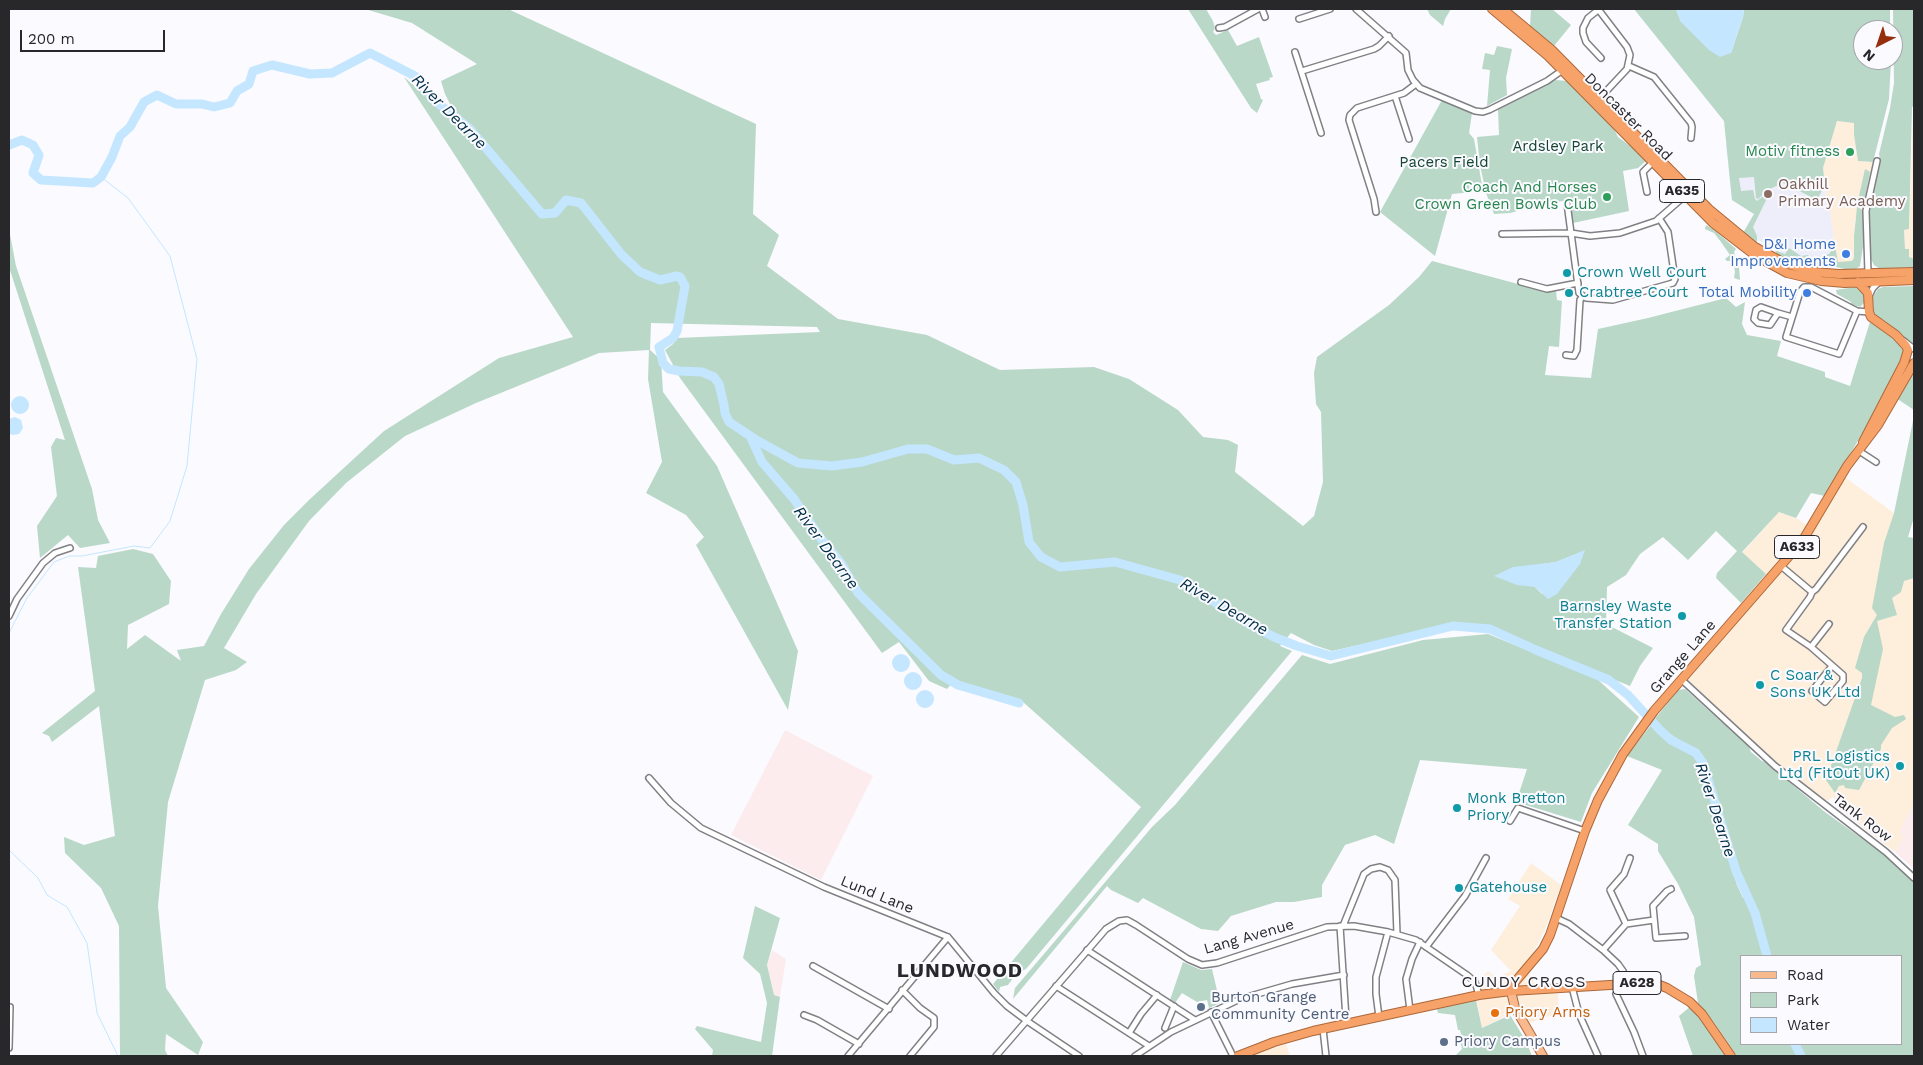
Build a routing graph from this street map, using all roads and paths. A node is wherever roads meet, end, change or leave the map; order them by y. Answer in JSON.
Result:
{"nodes":[{"id":1,"x":1258,"y":9,"type":"edge"},
{"id":2,"x":1262,"y":9,"type":"edge"},
{"id":3,"x":1330,"y":9,"type":"edge"},
{"id":4,"x":1356,"y":9,"type":"edge"},
{"id":5,"x":1492,"y":9,"type":"edge"},
{"id":6,"x":1503,"y":9,"type":"edge"},
{"id":7,"x":1598,"y":9,"type":"edge"},
{"id":8,"x":1265,"y":17,"type":"dead end"},
{"id":9,"x":1299,"y":19,"type":"dead end"},
{"id":10,"x":1219,"y":28,"type":"dead end"},
{"id":11,"x":1389,"y":36,"type":"junction"},
{"id":12,"x":1295,"y":52,"type":"dead end"},
{"id":13,"x":1601,"y":58,"type":"dead end"},
{"id":14,"x":1629,"y":66,"type":"junction"},
{"id":15,"x":1566,"y":68,"type":"junction"},
{"id":16,"x":1302,"y":72,"type":"junction"},
{"id":17,"x":1416,"y":84,"type":"junction"},
{"id":18,"x":1395,"y":96,"type":"junction"},
{"id":19,"x":1598,"y":100,"type":"junction"},
{"id":20,"x":1321,"y":133,"type":"dead end"},
{"id":21,"x":1691,"y":138,"type":"dead end"},
{"id":22,"x":1409,"y":139,"type":"dead end"},
{"id":23,"x":1877,"y":160,"type":"dead end"},
{"id":24,"x":1653,"y":162,"type":"junction"},
{"id":25,"x":1647,"y":192,"type":"dead end"},
{"id":26,"x":1688,"y":193,"type":"junction"},
{"id":27,"x":1567,"y":203,"type":"dead end"},
{"id":28,"x":1376,"y":212,"type":"dead end"},
{"id":29,"x":1659,"y":218,"type":"junction"},
{"id":30,"x":1502,"y":234,"type":"dead end"},
{"id":31,"x":1571,"y":234,"type":"junction"},
{"id":32,"x":1914,"y":272,"type":"edge"},
{"id":33,"x":1878,"y":273,"type":"junction"},
{"id":34,"x":1868,"y":274,"type":"junction"},
{"id":35,"x":1914,"y":278,"type":"edge"},
{"id":36,"x":1890,"y":281,"type":"junction"},
{"id":37,"x":1521,"y":282,"type":"dead end"},
{"id":38,"x":1858,"y":282,"type":"junction"},
{"id":39,"x":1879,"y":282,"type":"junction"},
{"id":40,"x":1578,"y":283,"type":"junction"},
{"id":41,"x":1581,"y":294,"type":"junction"},
{"id":42,"x":1869,"y":296,"type":"junction"},
{"id":43,"x":1857,"y":311,"type":"junction"},
{"id":44,"x":1869,"y":312,"type":"junction"},
{"id":45,"x":1778,"y":313,"type":"junction"},
{"id":46,"x":1792,"y":317,"type":"junction"},
{"id":47,"x":1896,"y":335,"type":"junction"},
{"id":48,"x":1914,"y":349,"type":"edge"},
{"id":49,"x":1566,"y":355,"type":"dead end"},
{"id":50,"x":1914,"y":363,"type":"edge"},
{"id":51,"x":1859,"y":450,"type":"junction"},
{"id":52,"x":1876,"y":462,"type":"dead end"},
{"id":53,"x":1863,"y":527,"type":"dead end"},
{"id":54,"x":70,"y":548,"type":"dead end"},
{"id":55,"x":1781,"y":566,"type":"junction"},
{"id":56,"x":1812,"y":592,"type":"junction"},
{"id":57,"x":9,"y":616,"type":"edge"},
{"id":58,"x":1829,"y":624,"type":"dead end"},
{"id":59,"x":1811,"y":647,"type":"junction"},
{"id":60,"x":1832,"y":666,"type":"junction"},
{"id":61,"x":1682,"y":680,"type":"junction"},
{"id":62,"x":649,"y":778,"type":"dead end"},
{"id":63,"x":1510,"y":821,"type":"dead end"},
{"id":64,"x":1586,"y":831,"type":"junction"},
{"id":65,"x":1486,"y":858,"type":"dead end"},
{"id":66,"x":1630,"y":858,"type":"dead end"},
{"id":67,"x":1914,"y":878,"type":"edge"},
{"id":68,"x":1671,"y":889,"type":"dead end"},
{"id":69,"x":1613,"y":898,"type":"junction"},
{"id":70,"x":1606,"y":902,"type":"dead end"},
{"id":71,"x":1556,"y":918,"type":"junction"},
{"id":72,"x":1654,"y":920,"type":"junction"},
{"id":73,"x":1626,"y":924,"type":"junction"},
{"id":74,"x":1341,"y":926,"type":"junction"},
{"id":75,"x":1388,"y":932,"type":"junction"},
{"id":76,"x":1397,"y":934,"type":"junction"},
{"id":77,"x":1685,"y":936,"type":"dead end"},
{"id":78,"x":948,"y":938,"type":"junction"},
{"id":79,"x":1420,"y":942,"type":"junction"},
{"id":80,"x":1426,"y":946,"type":"junction"},
{"id":81,"x":1087,"y":950,"type":"junction"},
{"id":82,"x":1603,"y":950,"type":"junction"},
{"id":83,"x":813,"y":966,"type":"dead end"},
{"id":84,"x":1623,"y":971,"type":"dead end"},
{"id":85,"x":1344,"y":974,"type":"junction"},
{"id":86,"x":1056,"y":986,"type":"junction"},
{"id":87,"x":1572,"y":987,"type":"junction"},
{"id":88,"x":902,"y":990,"type":"junction"},
{"id":89,"x":1511,"y":991,"type":"junction"},
{"id":90,"x":1616,"y":994,"type":"dead end"},
{"id":91,"x":1157,"y":995,"type":"junction"},
{"id":92,"x":1479,"y":995,"type":"junction"},
{"id":93,"x":1174,"y":1006,"type":"junction"},
{"id":94,"x":10,"y":1007,"type":"edge"},
{"id":95,"x":889,"y":1009,"type":"junction"},
{"id":96,"x":1410,"y":1010,"type":"junction"},
{"id":97,"x":1211,"y":1012,"type":"junction"},
{"id":98,"x":804,"y":1015,"type":"dead end"},
{"id":99,"x":1379,"y":1016,"type":"junction"},
{"id":100,"x":1346,"y":1019,"type":"dead end"},
{"id":101,"x":1195,"y":1020,"type":"junction"},
{"id":102,"x":1027,"y":1021,"type":"junction"},
{"id":103,"x":1165,"y":1028,"type":"dead end"},
{"id":104,"x":1323,"y":1029,"type":"junction"},
{"id":105,"x":1129,"y":1033,"type":"junction"},
{"id":106,"x":1534,"y":1042,"type":"junction"},
{"id":107,"x":859,"y":1044,"type":"junction"},
{"id":108,"x":1149,"y":1046,"type":"junction"},
{"id":109,"x":9,"y":1050,"type":"edge"},
{"id":110,"x":9,"y":1056,"type":"edge"},
{"id":111,"x":849,"y":1056,"type":"edge"},
{"id":112,"x":910,"y":1056,"type":"edge"},
{"id":113,"x":996,"y":1056,"type":"edge"},
{"id":114,"x":1079,"y":1056,"type":"edge"},
{"id":115,"x":1136,"y":1056,"type":"edge"},
{"id":116,"x":1233,"y":1056,"type":"edge"},
{"id":117,"x":1238,"y":1056,"type":"edge"},
{"id":118,"x":1326,"y":1056,"type":"edge"},
{"id":119,"x":1539,"y":1056,"type":"edge"},
{"id":120,"x":1543,"y":1056,"type":"edge"},
{"id":121,"x":1598,"y":1056,"type":"edge"},
{"id":122,"x":1643,"y":1056,"type":"edge"},
{"id":123,"x":1731,"y":1056,"type":"edge"}],
"edges":[{"from":1,"to":10,"type":"street"},
{"from":2,"to":8,"type":"street"},
{"from":3,"to":9,"type":"street"},
{"from":4,"to":11,"type":"street"},
{"from":5,"to":15,"type":"highway","name":"Doncaster Road","number":"A635"},
{"from":6,"to":15,"type":"highway","name":"Doncaster Road","number":"A635"},
{"from":7,"to":13,"type":"street"},
{"from":7,"to":14,"type":"street"},
{"from":11,"to":16,"type":"street"},
{"from":11,"to":17,"type":"street"},
{"from":12,"to":16,"type":"street"},
{"from":14,"to":19,"type":"street"},
{"from":14,"to":21,"type":"street"},
{"from":15,"to":17,"type":"street"},
{"from":15,"to":19,"type":"highway","name":"Doncaster Road","number":"A635"},
{"from":16,"to":20,"type":"street"},
{"from":17,"to":18,"type":"street"},
{"from":18,"to":22,"type":"street"},
{"from":18,"to":28,"type":"street"},
{"from":19,"to":24,"type":"highway","name":"Doncaster Road","number":"A635"},
{"from":19,"to":26,"type":"highway","name":"Doncaster Road","number":"A635"},
{"from":23,"to":34,"type":"street"},
{"from":24,"to":25,"type":"street"},
{"from":24,"to":26,"type":"highway","name":"Doncaster Road","number":"A635"},
{"from":26,"to":29,"type":"street"},
{"from":26,"to":34,"type":"highway","name":"Doncaster Road","number":"A635"},
{"from":26,"to":38,"type":"highway","name":"Doncaster Road","number":"A635"},
{"from":27,"to":31,"type":"street"},
{"from":29,"to":31,"type":"street"},
{"from":29,"to":41,"type":"street"},
{"from":30,"to":31,"type":"street"},
{"from":31,"to":40,"type":"street"},
{"from":32,"to":33,"type":"highway","name":"Doncaster Road","number":"A635"},
{"from":33,"to":34,"type":"highway","name":"Doncaster Road","number":"A635"},
{"from":33,"to":35,"type":"highway"},
{"from":34,"to":36,"type":"highway"},
{"from":35,"to":36,"type":"highway","name":"Doncaster Road","number":"A635"},
{"from":36,"to":39,"type":"highway","name":"Doncaster Road","number":"A635"},
{"from":37,"to":40,"type":"street"},
{"from":38,"to":39,"type":"highway","name":"Doncaster Road","number":"A635"},
{"from":38,"to":42,"type":"highway"},
{"from":39,"to":42,"type":"street"},
{"from":40,"to":41,"type":"street"},
{"from":41,"to":49,"type":"street"},
{"from":42,"to":44,"type":"highway"},
{"from":43,"to":44,"type":"street"},
{"from":43,"to":46,"type":"street"},
{"from":43,"to":46,"type":"street"},
{"from":44,"to":47,"type":"highway","number":"A633"},
{"from":45,"to":45,"type":"street"},
{"from":45,"to":46,"type":"street"},
{"from":47,"to":48,"type":"street"},
{"from":47,"to":51,"type":"highway","number":"A633"},
{"from":50,"to":51,"type":"highway","name":"Grange Lane","number":"A633"},
{"from":51,"to":52,"type":"street"},
{"from":51,"to":55,"type":"highway","name":"Grange Lane","number":"A633"},
{"from":53,"to":56,"type":"street"},
{"from":54,"to":57,"type":"street"},
{"from":55,"to":56,"type":"street"},
{"from":55,"to":61,"type":"highway","name":"Grange Lane","number":"A633"},
{"from":56,"to":59,"type":"street"},
{"from":58,"to":59,"type":"street"},
{"from":59,"to":60,"type":"street"},
{"from":60,"to":60,"type":"street"},
{"from":61,"to":64,"type":"highway","name":"Grange Lane","number":"A633"},
{"from":61,"to":67,"type":"street","name":"Tank Row"},
{"from":62,"to":78,"type":"street","name":"Lund Lane"},
{"from":63,"to":64,"type":"street"},
{"from":64,"to":71,"type":"highway","name":"Grange Lane","number":"A633"},
{"from":65,"to":80,"type":"street"},
{"from":66,"to":69,"type":"street"},
{"from":68,"to":72,"type":"street"},
{"from":69,"to":70,"type":"street"},
{"from":69,"to":73,"type":"street"},
{"from":71,"to":82,"type":"street"},
{"from":71,"to":89,"type":"highway","name":"Grange Lane","number":"A633"},
{"from":72,"to":73,"type":"street"},
{"from":72,"to":77,"type":"street"},
{"from":73,"to":82,"type":"street"},
{"from":74,"to":75,"type":"street","name":"Lang Avenue"},
{"from":74,"to":76,"type":"street"},
{"from":74,"to":81,"type":"street","name":"Lang Avenue"},
{"from":74,"to":85,"type":"street"},
{"from":75,"to":76,"type":"street","name":"Lang Avenue"},
{"from":75,"to":99,"type":"street"},
{"from":76,"to":79,"type":"street","name":"Lang Avenue"},
{"from":78,"to":88,"type":"street"},
{"from":78,"to":102,"type":"street","name":"Lund Lane"},
{"from":79,"to":80,"type":"street","name":"Lang Avenue"},
{"from":79,"to":96,"type":"street"},
{"from":80,"to":92,"type":"street","name":"Lang Avenue"},
{"from":81,"to":86,"type":"street","name":"Lang Avenue"},
{"from":81,"to":91,"type":"street"},
{"from":82,"to":84,"type":"street"},
{"from":83,"to":95,"type":"street"},
{"from":85,"to":97,"type":"street"},
{"from":85,"to":100,"type":"street"},
{"from":86,"to":102,"type":"street","name":"Lang Avenue"},
{"from":86,"to":105,"type":"street"},
{"from":87,"to":89,"type":"highway","number":"A628"},
{"from":87,"to":121,"type":"street"},
{"from":87,"to":123,"type":"highway","number":"A628"},
{"from":88,"to":95,"type":"street"},
{"from":88,"to":112,"type":"street"},
{"from":89,"to":92,"type":"highway","number":"A628"},
{"from":89,"to":106,"type":"main road"},
{"from":90,"to":122,"type":"street"},
{"from":91,"to":93,"type":"street"},
{"from":91,"to":105,"type":"street"},
{"from":92,"to":96,"type":"highway","number":"A628"},
{"from":93,"to":101,"type":"street"},
{"from":93,"to":103,"type":"street"},
{"from":94,"to":109,"type":"street"},
{"from":95,"to":107,"type":"street"},
{"from":96,"to":99,"type":"highway","number":"A628"},
{"from":97,"to":101,"type":"street"},
{"from":97,"to":116,"type":"street"},
{"from":98,"to":107,"type":"street"},
{"from":99,"to":104,"type":"highway","number":"A628"},
{"from":101,"to":108,"type":"street"},
{"from":102,"to":113,"type":"street","name":"Lang Avenue"},
{"from":102,"to":114,"type":"street","name":"Lund Lane"},
{"from":104,"to":117,"type":"highway","number":"A628"},
{"from":104,"to":118,"type":"street"},
{"from":105,"to":108,"type":"street"},
{"from":106,"to":119,"type":"main road"},
{"from":106,"to":120,"type":"main road"},
{"from":107,"to":111,"type":"street"},
{"from":108,"to":115,"type":"street"},
{"from":109,"to":110,"type":"street"}]}
